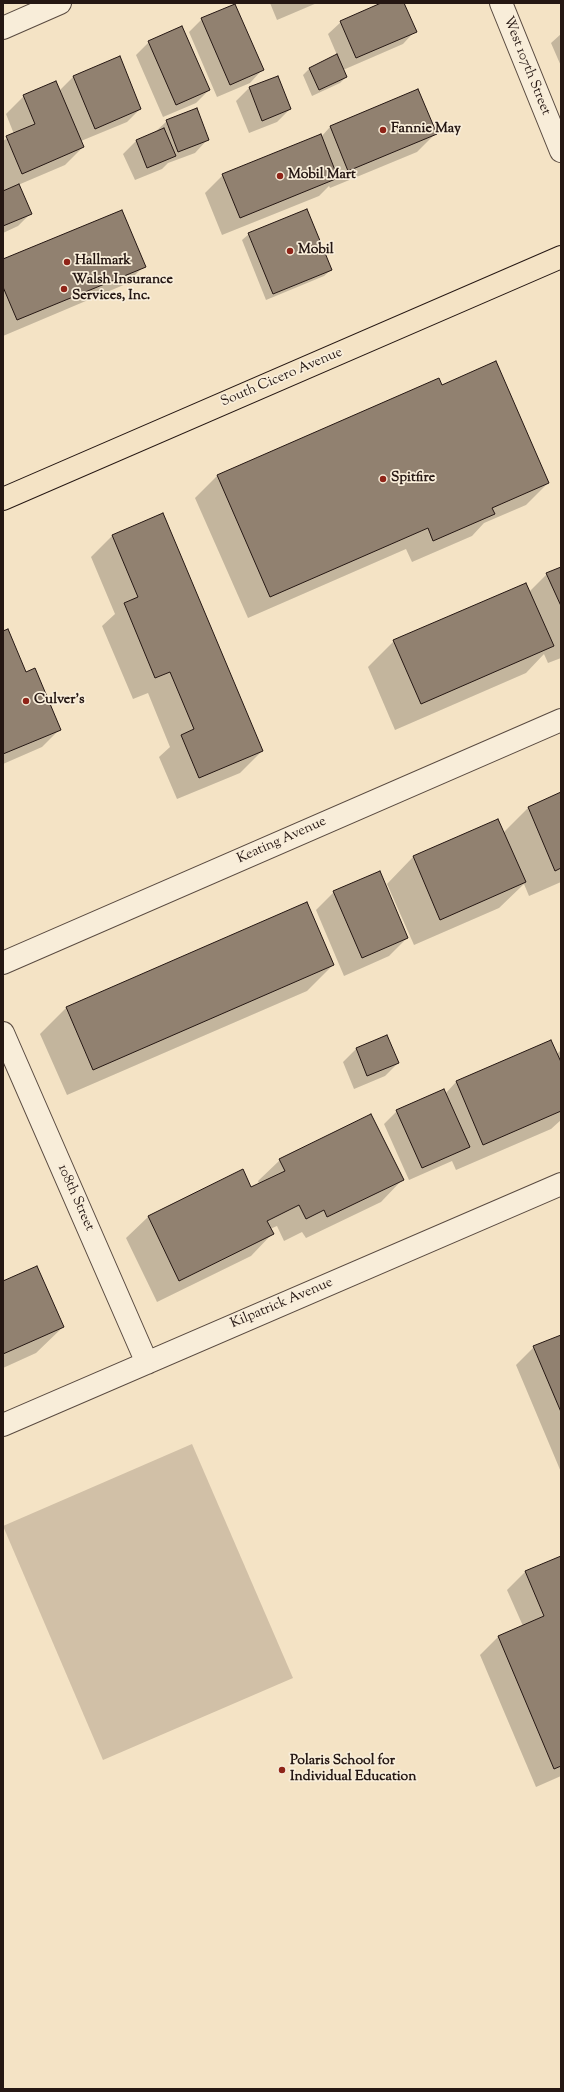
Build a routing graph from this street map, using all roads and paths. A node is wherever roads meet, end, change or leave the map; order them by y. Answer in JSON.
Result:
{"nodes":[{"id":1,"x":60,"y":3,"type":"edge"},
{"id":2,"x":501,"y":3,"type":"edge"},
{"id":3,"x":3,"y":28,"type":"edge"},
{"id":4,"x":561,"y":151,"type":"edge"},
{"id":5,"x":561,"y":256,"type":"edge"},
{"id":6,"x":3,"y":499,"type":"edge"},
{"id":7,"x":561,"y":720,"type":"edge"},
{"id":8,"x":3,"y":963,"type":"edge"},
{"id":9,"x":3,"y":1033,"type":"edge"},
{"id":10,"x":561,"y":1184,"type":"edge"},
{"id":11,"x":147,"y":1363,"type":"junction"},
{"id":12,"x":3,"y":1425,"type":"edge"}],
"edges":[{"from":1,"to":3,"type":"street"},
{"from":2,"to":4,"type":"street","name":"West 107th Street"},
{"from":5,"to":6,"type":"main road","name":"South Cicero Avenue"},
{"from":7,"to":8,"type":"street","name":"Keating Avenue"},
{"from":9,"to":11,"type":"street","name":"108th Street"},
{"from":10,"to":11,"type":"street","name":"Kilpatrick Avenue"},
{"from":11,"to":12,"type":"street","name":"Kilpatrick Avenue"}]}
